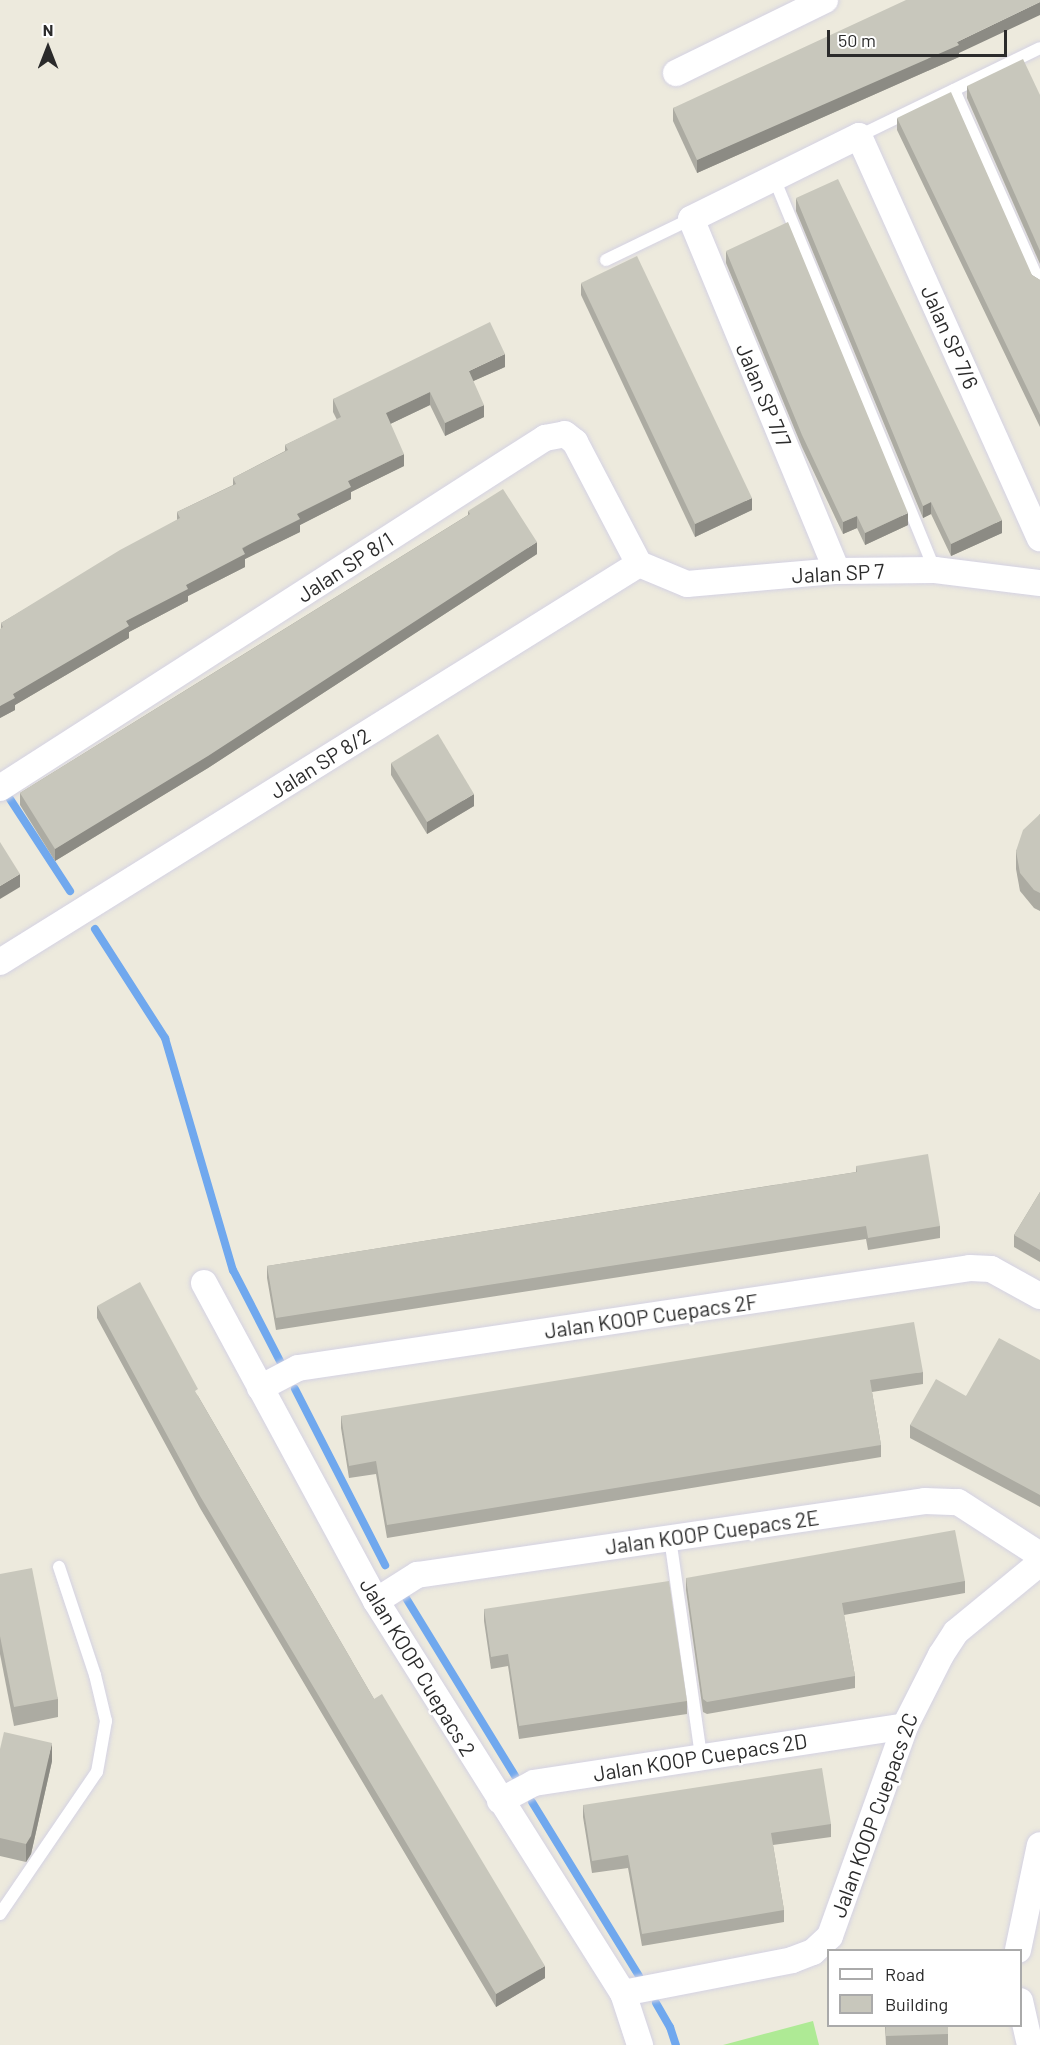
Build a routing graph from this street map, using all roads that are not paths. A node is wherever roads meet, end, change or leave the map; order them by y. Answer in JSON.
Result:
{"nodes":[{"id":1,"x":825,"y":0,"type":"edge"},
{"id":2,"x":1040,"y":48,"type":"edge"},
{"id":3,"x":676,"y":73,"type":"dead end"},
{"id":4,"x":954,"y":90,"type":"junction"},
{"id":5,"x":859,"y":136,"type":"junction"},
{"id":6,"x":774,"y":178,"type":"junction"},
{"id":7,"x":690,"y":219,"type":"junction"},
{"id":8,"x":606,"y":260,"type":"dead end"},
{"id":9,"x":1040,"y":284,"type":"edge"},
{"id":10,"x":1040,"y":538,"type":"edge"},
{"id":11,"x":639,"y":564,"type":"junction"},
{"id":12,"x":935,"y":570,"type":"junction"},
{"id":13,"x":837,"y":571,"type":"junction"},
{"id":14,"x":1040,"y":583,"type":"edge"},
{"id":15,"x":0,"y":788,"type":"edge"},
{"id":16,"x":0,"y":962,"type":"edge"},
{"id":17,"x":204,"y":1283,"type":"dead end"},
{"id":18,"x":1040,"y":1296,"type":"edge"},
{"id":19,"x":260,"y":1388,"type":"junction"},
{"id":20,"x":670,"y":1538,"type":"junction"},
{"id":21,"x":1040,"y":1555,"type":"edge"},
{"id":22,"x":1040,"y":1563,"type":"edge"},
{"id":23,"x":59,"y":1567,"type":"dead end"},
{"id":24,"x":376,"y":1601,"type":"junction"},
{"id":25,"x":905,"y":1726,"type":"junction"},
{"id":26,"x":701,"y":1757,"type":"junction"},
{"id":27,"x":500,"y":1801,"type":"junction"},
{"id":28,"x":1040,"y":1845,"type":"edge"},
{"id":29,"x":0,"y":1914,"type":"edge"},
{"id":30,"x":1018,"y":1949,"type":"edge"},
{"id":31,"x":623,"y":1993,"type":"junction"},
{"id":32,"x":1022,"y":2010,"type":"edge"},
{"id":33,"x":640,"y":2045,"type":"edge"},
{"id":34,"x":1030,"y":2045,"type":"edge"}],
"edges":[{"from":1,"to":3,"type":"street"},
{"from":2,"to":4,"type":"lane"},
{"from":4,"to":5,"type":"lane"},
{"from":4,"to":9,"type":"lane"},
{"from":5,"to":6,"type":"street"},
{"from":5,"to":10,"type":"street","name":"Jalan SP 7/6"},
{"from":6,"to":7,"type":"street"},
{"from":6,"to":12,"type":"lane"},
{"from":7,"to":8,"type":"lane"},
{"from":7,"to":13,"type":"street","name":"Jalan SP 7/7"},
{"from":11,"to":13,"type":"street","name":"Jalan SP 7"},
{"from":11,"to":15,"type":"street","name":"Jalan SP 8/1"},
{"from":11,"to":16,"type":"street","name":"Jalan SP 8/2"},
{"from":12,"to":13,"type":"street","name":"Jalan SP 7"},
{"from":12,"to":14,"type":"street","name":"Jalan SP 7"},
{"from":17,"to":19,"type":"street","name":"Jalan KOOP Cuepacs 2"},
{"from":18,"to":19,"type":"street","name":"Jalan KOOP Cuepacs 2F"},
{"from":19,"to":24,"type":"street","name":"Jalan KOOP Cuepacs 2"},
{"from":20,"to":21,"type":"street","name":"Jalan KOOP Cuepacs 2E"},
{"from":20,"to":24,"type":"street","name":"Jalan KOOP Cuepacs 2E"},
{"from":20,"to":26,"type":"lane"},
{"from":22,"to":25,"type":"street","name":"Jalan KOOP Cuepacs 2C"},
{"from":23,"to":29,"type":"lane"},
{"from":24,"to":27,"type":"street","name":"Jalan KOOP Cuepacs 2"},
{"from":25,"to":26,"type":"street","name":"Jalan KOOP Cuepacs 2D"},
{"from":25,"to":31,"type":"street","name":"Jalan KOOP Cuepacs 2C"},
{"from":26,"to":27,"type":"street","name":"Jalan KOOP Cuepacs 2D"},
{"from":27,"to":31,"type":"street","name":"Jalan KOOP Cuepacs 2"},
{"from":28,"to":30,"type":"street"},
{"from":31,"to":33,"type":"street","name":"Jalan KOOP Cuepacs 2"},
{"from":32,"to":34,"type":"street"}]}
